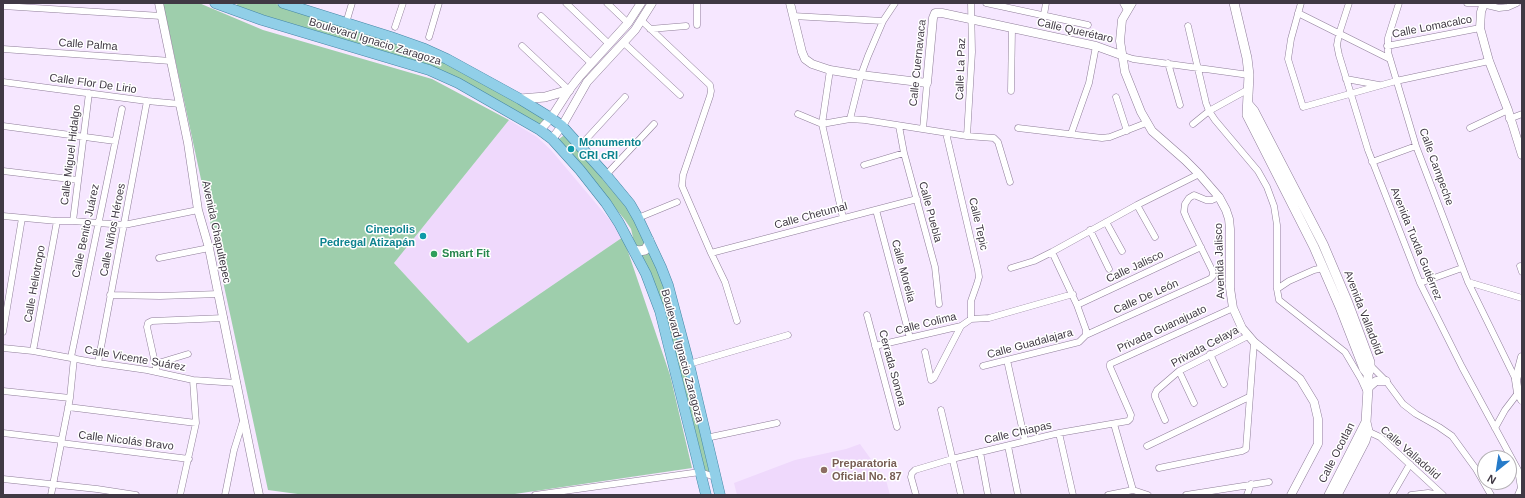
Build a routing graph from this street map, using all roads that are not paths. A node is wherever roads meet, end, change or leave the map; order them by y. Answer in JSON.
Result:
{"nodes":[{"id":1,"x":159,"y":3,"type":"edge"},
{"id":2,"x":232,"y":3,"type":"edge"},
{"id":3,"x":283,"y":3,"type":"edge"},
{"id":4,"x":352,"y":3,"type":"edge"},
{"id":5,"x":402,"y":3,"type":"edge"},
{"id":6,"x":439,"y":3,"type":"edge"},
{"id":7,"x":566,"y":3,"type":"edge"},
{"id":8,"x":607,"y":3,"type":"edge"},
{"id":9,"x":641,"y":3,"type":"edge"},
{"id":10,"x":652,"y":3,"type":"edge"},
{"id":11,"x":697,"y":3,"type":"edge"},
{"id":12,"x":790,"y":3,"type":"edge"},
{"id":13,"x":895,"y":3,"type":"edge"},
{"id":14,"x":971,"y":3,"type":"edge"},
{"id":15,"x":986,"y":3,"type":"edge"},
{"id":16,"x":1046,"y":3,"type":"edge"},
{"id":17,"x":1234,"y":3,"type":"edge"},
{"id":18,"x":1301,"y":3,"type":"edge"},
{"id":19,"x":1350,"y":3,"type":"edge"},
{"id":20,"x":1399,"y":3,"type":"edge"},
{"id":21,"x":1467,"y":3,"type":"edge"},
{"id":22,"x":1516,"y":3,"type":"edge"},
{"id":23,"x":216,"y":4,"type":"edge"},
{"id":24,"x":1484,"y":4,"type":"edge"},
{"id":25,"x":1127,"y":5,"type":"edge"},
{"id":26,"x":3,"y":6,"type":"edge"},
{"id":27,"x":1298,"y":13,"type":"junction"},
{"id":28,"x":1044,"y":15,"type":"junction"},
{"id":29,"x":161,"y":16,"type":"junction"},
{"id":30,"x":541,"y":16,"type":"dead end"},
{"id":31,"x":793,"y":16,"type":"junction"},
{"id":32,"x":970,"y":20,"type":"junction"},
{"id":33,"x":642,"y":21,"type":"junction"},
{"id":34,"x":883,"y":21,"type":"junction"},
{"id":35,"x":346,"y":23,"type":"junction"},
{"id":36,"x":628,"y":23,"type":"junction"},
{"id":37,"x":1088,"y":24,"type":"dead end"},
{"id":38,"x":697,"y":25,"type":"dead end"},
{"id":39,"x":686,"y":26,"type":"dead end"},
{"id":40,"x":1188,"y":26,"type":"dead end"},
{"id":41,"x":395,"y":27,"type":"dead end"},
{"id":42,"x":1012,"y":28,"type":"junction"},
{"id":43,"x":1480,"y":28,"type":"junction"},
{"id":44,"x":650,"y":29,"type":"junction"},
{"id":45,"x":1339,"y":34,"type":"junction"},
{"id":46,"x":429,"y":37,"type":"dead end"},
{"id":47,"x":624,"y":42,"type":"junction"},
{"id":48,"x":609,"y":44,"type":"junction"},
{"id":49,"x":522,"y":46,"type":"dead end"},
{"id":50,"x":1096,"y":46,"type":"junction"},
{"id":51,"x":1387,"y":46,"type":"junction"},
{"id":52,"x":3,"y":49,"type":"edge"},
{"id":53,"x":1121,"y":55,"type":"junction"},
{"id":54,"x":1390,"y":59,"type":"junction"},
{"id":55,"x":171,"y":60,"type":"junction"},
{"id":56,"x":1489,"y":61,"type":"junction"},
{"id":57,"x":591,"y":63,"type":"junction"},
{"id":58,"x":1168,"y":63,"type":"junction"},
{"id":59,"x":1198,"y":68,"type":"junction"},
{"id":60,"x":830,"y":70,"type":"junction"},
{"id":61,"x":861,"y":75,"type":"junction"},
{"id":62,"x":1249,"y":75,"type":"junction"},
{"id":63,"x":1346,"y":79,"type":"junction"},
{"id":64,"x":1396,"y":81,"type":"junction"},
{"id":65,"x":3,"y":82,"type":"edge"},
{"id":66,"x":927,"y":83,"type":"junction"},
{"id":67,"x":1380,"y":85,"type":"junction"},
{"id":68,"x":569,"y":90,"type":"junction"},
{"id":69,"x":1247,"y":90,"type":"junction"},
{"id":70,"x":1011,"y":91,"type":"dead end"},
{"id":71,"x":89,"y":93,"type":"junction"},
{"id":72,"x":680,"y":94,"type":"dead end"},
{"id":73,"x":1352,"y":94,"type":"junction"},
{"id":74,"x":625,"y":97,"type":"dead end"},
{"id":75,"x":1116,"y":97,"type":"dead end"},
{"id":76,"x":520,"y":98,"type":"junction"},
{"id":77,"x":147,"y":101,"type":"junction"},
{"id":78,"x":180,"y":104,"type":"junction"},
{"id":79,"x":1248,"y":104,"type":"junction"},
{"id":80,"x":1180,"y":105,"type":"dead end"},
{"id":81,"x":122,"y":109,"type":"dead end"},
{"id":82,"x":1209,"y":111,"type":"junction"},
{"id":83,"x":798,"y":114,"type":"dead end"},
{"id":84,"x":1522,"y":114,"type":"edge"},
{"id":85,"x":1509,"y":115,"type":"junction"},
{"id":86,"x":551,"y":118,"type":"junction"},
{"id":87,"x":850,"y":119,"type":"junction"},
{"id":88,"x":1146,"y":123,"type":"junction"},
{"id":89,"x":654,"y":124,"type":"dead end"},
{"id":90,"x":822,"y":124,"type":"junction"},
{"id":91,"x":1193,"y":124,"type":"dead end"},
{"id":92,"x":3,"y":126,"type":"edge"},
{"id":93,"x":562,"y":126,"type":"junction"},
{"id":94,"x":899,"y":126,"type":"junction"},
{"id":95,"x":1018,"y":128,"type":"dead end"},
{"id":96,"x":1470,"y":128,"type":"dead end"},
{"id":97,"x":923,"y":129,"type":"junction"},
{"id":98,"x":540,"y":130,"type":"junction"},
{"id":99,"x":1127,"y":131,"type":"junction"},
{"id":100,"x":946,"y":133,"type":"junction"},
{"id":101,"x":1070,"y":134,"type":"junction"},
{"id":102,"x":967,"y":136,"type":"junction"},
{"id":103,"x":84,"y":137,"type":"junction"},
{"id":104,"x":552,"y":139,"type":"junction"},
{"id":105,"x":115,"y":141,"type":"junction"},
{"id":106,"x":580,"y":146,"type":"junction"},
{"id":107,"x":1416,"y":146,"type":"junction"},
{"id":108,"x":904,"y":153,"type":"junction"},
{"id":109,"x":1522,"y":154,"type":"edge"},
{"id":110,"x":1372,"y":162,"type":"junction"},
{"id":111,"x":864,"y":165,"type":"dead end"},
{"id":112,"x":3,"y":171,"type":"edge"},
{"id":113,"x":1199,"y":174,"type":"junction"},
{"id":114,"x":606,"y":175,"type":"junction"},
{"id":115,"x":78,"y":180,"type":"junction"},
{"id":116,"x":1010,"y":182,"type":"dead end"},
{"id":117,"x":1219,"y":197,"type":"junction"},
{"id":118,"x":917,"y":199,"type":"junction"},
{"id":119,"x":677,"y":202,"type":"dead end"},
{"id":120,"x":1137,"y":205,"type":"junction"},
{"id":121,"x":198,"y":210,"type":"junction"},
{"id":122,"x":876,"y":210,"type":"junction"},
{"id":123,"x":3,"y":216,"type":"edge"},
{"id":124,"x":22,"y":218,"type":"junction"},
{"id":125,"x":638,"y":218,"type":"junction"},
{"id":126,"x":844,"y":218,"type":"junction"},
{"id":127,"x":57,"y":221,"type":"junction"},
{"id":128,"x":73,"y":221,"type":"junction"},
{"id":129,"x":1106,"y":222,"type":"junction"},
{"id":130,"x":98,"y":224,"type":"junction"},
{"id":131,"x":124,"y":225,"type":"junction"},
{"id":132,"x":1090,"y":230,"type":"junction"},
{"id":133,"x":1155,"y":237,"type":"dead end"},
{"id":134,"x":649,"y":240,"type":"junction"},
{"id":135,"x":1201,"y":247,"type":"junction"},
{"id":136,"x":209,"y":248,"type":"junction"},
{"id":137,"x":634,"y":250,"type":"junction"},
{"id":138,"x":1122,"y":251,"type":"dead end"},
{"id":139,"x":1052,"y":252,"type":"junction"},
{"id":140,"x":711,"y":253,"type":"junction"},
{"id":141,"x":159,"y":258,"type":"dead end"},
{"id":142,"x":1011,"y":268,"type":"dead end"},
{"id":143,"x":1323,"y":268,"type":"junction"},
{"id":144,"x":1462,"y":268,"type":"junction"},
{"id":145,"x":1110,"y":269,"type":"dead end"},
{"id":146,"x":1468,"y":282,"type":"junction"},
{"id":147,"x":1420,"y":283,"type":"junction"},
{"id":148,"x":1277,"y":289,"type":"junction"},
{"id":149,"x":219,"y":294,"type":"junction"},
{"id":150,"x":1073,"y":294,"type":"junction"},
{"id":151,"x":110,"y":295,"type":"junction"},
{"id":152,"x":1522,"y":298,"type":"edge"},
{"id":153,"x":939,"y":304,"type":"dead end"},
{"id":154,"x":1077,"y":304,"type":"junction"},
{"id":155,"x":1233,"y":308,"type":"junction"},
{"id":156,"x":867,"y":315,"type":"dead end"},
{"id":157,"x":224,"y":318,"type":"junction"},
{"id":158,"x":971,"y":319,"type":"junction"},
{"id":159,"x":737,"y":321,"type":"dead end"},
{"id":160,"x":961,"y":326,"type":"junction"},
{"id":161,"x":3,"y":332,"type":"edge"},
{"id":162,"x":788,"y":335,"type":"dead end"},
{"id":163,"x":1086,"y":335,"type":"junction"},
{"id":164,"x":910,"y":338,"type":"junction"},
{"id":165,"x":1251,"y":339,"type":"junction"},
{"id":166,"x":875,"y":346,"type":"junction"},
{"id":167,"x":3,"y":348,"type":"edge"},
{"id":168,"x":33,"y":351,"type":"junction"},
{"id":169,"x":925,"y":352,"type":"dead end"},
{"id":170,"x":188,"y":354,"type":"dead end"},
{"id":171,"x":1210,"y":354,"type":"junction"},
{"id":172,"x":72,"y":357,"type":"junction"},
{"id":173,"x":1522,"y":357,"type":"edge"},
{"id":174,"x":1007,"y":360,"type":"junction"},
{"id":175,"x":98,"y":363,"type":"junction"},
{"id":176,"x":155,"y":364,"type":"junction"},
{"id":177,"x":689,"y":364,"type":"junction"},
{"id":178,"x":983,"y":366,"type":"dead end"},
{"id":179,"x":1369,"y":370,"type":"junction"},
{"id":180,"x":1179,"y":371,"type":"junction"},
{"id":181,"x":157,"y":372,"type":"junction"},
{"id":182,"x":193,"y":380,"type":"junction"},
{"id":183,"x":1516,"y":380,"type":"junction"},
{"id":184,"x":1386,"y":381,"type":"junction"},
{"id":185,"x":237,"y":383,"type":"junction"},
{"id":186,"x":1224,"y":384,"type":"dead end"},
{"id":187,"x":3,"y":391,"type":"edge"},
{"id":188,"x":1368,"y":392,"type":"junction"},
{"id":189,"x":1249,"y":397,"type":"junction"},
{"id":190,"x":1520,"y":397,"type":"edge"},
{"id":191,"x":70,"y":398,"type":"junction"},
{"id":192,"x":1194,"y":403,"type":"dead end"},
{"id":193,"x":68,"y":407,"type":"junction"},
{"id":194,"x":941,"y":410,"type":"dead end"},
{"id":195,"x":244,"y":418,"type":"junction"},
{"id":196,"x":1130,"y":419,"type":"joint"},
{"id":197,"x":1165,"y":420,"type":"dead end"},
{"id":198,"x":196,"y":423,"type":"junction"},
{"id":199,"x":777,"y":423,"type":"dead end"},
{"id":200,"x":1114,"y":424,"type":"junction"},
{"id":201,"x":897,"y":427,"type":"dead end"},
{"id":202,"x":1365,"y":427,"type":"junction"},
{"id":203,"x":1495,"y":428,"type":"junction"},
{"id":204,"x":3,"y":433,"type":"edge"},
{"id":205,"x":1059,"y":433,"type":"junction"},
{"id":206,"x":706,"y":438,"type":"junction"},
{"id":207,"x":61,"y":441,"type":"junction"},
{"id":208,"x":1025,"y":441,"type":"junction"},
{"id":209,"x":1008,"y":446,"type":"junction"},
{"id":210,"x":1147,"y":446,"type":"dead end"},
{"id":211,"x":980,"y":452,"type":"junction"},
{"id":212,"x":189,"y":458,"type":"junction"},
{"id":213,"x":952,"y":459,"type":"junction"},
{"id":214,"x":1410,"y":464,"type":"junction"},
{"id":215,"x":1159,"y":468,"type":"dead end"},
{"id":216,"x":700,"y":472,"type":"junction"},
{"id":217,"x":715,"y":477,"type":"junction"},
{"id":218,"x":3,"y":479,"type":"edge"},
{"id":219,"x":1269,"y":482,"type":"dead end"},
{"id":220,"x":53,"y":484,"type":"junction"},
{"id":221,"x":1251,"y":484,"type":"junction"},
{"id":222,"x":1133,"y":490,"type":"junction"},
{"id":223,"x":97,"y":492,"type":"edge"},
{"id":224,"x":566,"y":493,"type":"edge"},
{"id":225,"x":1200,"y":494,"type":"edge"},
{"id":226,"x":51,"y":495,"type":"edge"},
{"id":227,"x":136,"y":495,"type":"edge"},
{"id":228,"x":180,"y":495,"type":"edge"},
{"id":229,"x":225,"y":495,"type":"edge"},
{"id":230,"x":259,"y":495,"type":"edge"},
{"id":231,"x":535,"y":495,"type":"edge"},
{"id":232,"x":706,"y":495,"type":"edge"},
{"id":233,"x":720,"y":495,"type":"edge"},
{"id":234,"x":916,"y":495,"type":"edge"},
{"id":235,"x":961,"y":495,"type":"edge"},
{"id":236,"x":988,"y":495,"type":"edge"},
{"id":237,"x":1018,"y":495,"type":"edge"},
{"id":238,"x":1073,"y":495,"type":"edge"},
{"id":239,"x":1108,"y":495,"type":"edge"},
{"id":240,"x":1148,"y":495,"type":"edge"},
{"id":241,"x":1186,"y":495,"type":"edge"},
{"id":242,"x":1247,"y":495,"type":"edge"},
{"id":243,"x":1291,"y":495,"type":"edge"},
{"id":244,"x":1329,"y":495,"type":"edge"},
{"id":245,"x":1337,"y":495,"type":"edge"},
{"id":246,"x":1392,"y":495,"type":"edge"},
{"id":247,"x":1411,"y":495,"type":"edge"},
{"id":248,"x":1442,"y":495,"type":"edge"},
{"id":249,"x":1491,"y":495,"type":"edge"},
{"id":250,"x":1518,"y":495,"type":"edge"}],
"edges":[{"from":1,"to":29,"type":"street","name":"Avenida Chapultepec"},
{"from":2,"to":23,"type":"main road"},
{"from":3,"to":35,"type":"main road","name":"Boulevard Ignacio Zaragoza"},
{"from":4,"to":35,"type":"street"},
{"from":5,"to":41,"type":"street"},
{"from":6,"to":46,"type":"street"},
{"from":7,"to":48,"type":"street"},
{"from":8,"to":36,"type":"street"},
{"from":9,"to":36,"type":"street"},
{"from":10,"to":33,"type":"street"},
{"from":11,"to":38,"type":"street"},
{"from":12,"to":31,"type":"street"},
{"from":13,"to":34,"type":"street"},
{"from":14,"to":32,"type":"street","name":"Calle La Paz"},
{"from":15,"to":28,"type":"street"},
{"from":16,"to":28,"type":"street"},
{"from":17,"to":62,"type":"main road","name":"Avenida Valladolid"},
{"from":18,"to":27,"type":"street"},
{"from":19,"to":45,"type":"street","name":"Avenida Tuxtla Gutiérrez"},
{"from":20,"to":51,"type":"street","name":"Calle Campeche"},
{"from":21,"to":24,"type":"street"},
{"from":22,"to":24,"type":"street"},
{"from":23,"to":98,"type":"main road","name":"Boulevard Ignacio Zaragoza"},
{"from":24,"to":43,"type":"street"},
{"from":25,"to":53,"type":"street","name":"Avenida Jalisco"},
{"from":26,"to":29,"type":"street"},
{"from":27,"to":45,"type":"street"},
{"from":27,"to":73,"type":"street"},
{"from":28,"to":37,"type":"street"},
{"from":29,"to":55,"type":"street","name":"Avenida Chapultepec"},
{"from":30,"to":57,"type":"street"},
{"from":31,"to":34,"type":"street"},
{"from":31,"to":60,"type":"street"},
{"from":32,"to":42,"type":"street","name":"Calle Querétaro"},
{"from":32,"to":66,"type":"street","name":"Calle Cuernavaca"},
{"from":32,"to":102,"type":"street","name":"Calle La Paz"},
{"from":33,"to":44,"type":"street"},
{"from":33,"to":47,"type":"street"},
{"from":34,"to":61,"type":"street"},
{"from":35,"to":76,"type":"main road","name":"Boulevard Ignacio Zaragoza"},
{"from":36,"to":48,"type":"street"},
{"from":39,"to":44,"type":"street"},
{"from":40,"to":59,"type":"street"},
{"from":42,"to":50,"type":"street","name":"Calle Querétaro"},
{"from":42,"to":70,"type":"street"},
{"from":43,"to":51,"type":"street","name":"Calle Lomacalco"},
{"from":43,"to":56,"type":"street"},
{"from":44,"to":140,"type":"street"},
{"from":45,"to":54,"type":"street"},
{"from":45,"to":63,"type":"street","name":"Avenida Tuxtla Gutiérrez"},
{"from":47,"to":72,"type":"street"},
{"from":47,"to":93,"type":"street"},
{"from":48,"to":57,"type":"street"},
{"from":49,"to":68,"type":"street"},
{"from":50,"to":53,"type":"street","name":"Calle Querétaro"},
{"from":50,"to":101,"type":"street"},
{"from":51,"to":54,"type":"street","name":"Calle Campeche"},
{"from":52,"to":55,"type":"street","name":"Calle Palma"},
{"from":53,"to":58,"type":"street","name":"Calle Querétaro"},
{"from":53,"to":88,"type":"street","name":"Avenida Jalisco"},
{"from":54,"to":64,"type":"street","name":"Calle Campeche"},
{"from":55,"to":78,"type":"street","name":"Avenida Chapultepec"},
{"from":56,"to":64,"type":"street"},
{"from":56,"to":85,"type":"street"},
{"from":57,"to":68,"type":"street"},
{"from":58,"to":59,"type":"street","name":"Calle Querétaro"},
{"from":58,"to":80,"type":"street"},
{"from":59,"to":62,"type":"street","name":"Calle Querétaro"},
{"from":59,"to":82,"type":"street"},
{"from":60,"to":61,"type":"street"},
{"from":60,"to":90,"type":"street"},
{"from":61,"to":66,"type":"street"},
{"from":61,"to":87,"type":"street"},
{"from":62,"to":69,"type":"main road","name":"Avenida Valladolid"},
{"from":63,"to":67,"type":"street"},
{"from":63,"to":73,"type":"street","name":"Avenida Tuxtla Gutiérrez"},
{"from":64,"to":67,"type":"street"},
{"from":64,"to":107,"type":"street","name":"Calle Campeche"},
{"from":65,"to":71,"type":"street","name":"Calle Flor De Lirio"},
{"from":66,"to":97,"type":"street","name":"Calle Cuernavaca"},
{"from":67,"to":73,"type":"street"},
{"from":68,"to":76,"type":"main road"},
{"from":68,"to":86,"type":"street"},
{"from":69,"to":79,"type":"main road","name":"Avenida Valladolid"},
{"from":69,"to":82,"type":"street"},
{"from":71,"to":77,"type":"street","name":"Calle Flor De Lirio"},
{"from":71,"to":103,"type":"street","name":"Calle Miguel Hidalgo"},
{"from":73,"to":110,"type":"street","name":"Avenida Tuxtla Gutiérrez"},
{"from":74,"to":106,"type":"street"},
{"from":75,"to":99,"type":"street"},
{"from":76,"to":86,"type":"main road","name":"Boulevard Ignacio Zaragoza"},
{"from":77,"to":78,"type":"street","name":"Calle Flor De Lirio"},
{"from":77,"to":131,"type":"street","name":"Calle Niños Héroes"},
{"from":78,"to":121,"type":"street","name":"Avenida Chapultepec"},
{"from":79,"to":143,"type":"main road","name":"Avenida Valladolid"},
{"from":79,"to":179,"type":"main road","name":"Avenida Valladolid"},
{"from":81,"to":105,"type":"street","name":"Calle Benito Juárez"},
{"from":82,"to":91,"type":"street"},
{"from":82,"to":148,"type":"street"},
{"from":83,"to":90,"type":"street"},
{"from":84,"to":85,"type":"street"},
{"from":85,"to":96,"type":"street"},
{"from":85,"to":109,"type":"street"},
{"from":86,"to":93,"type":"main road","name":"Boulevard Ignacio Zaragoza"},
{"from":86,"to":98,"type":"street"},
{"from":87,"to":90,"type":"street"},
{"from":87,"to":94,"type":"street"},
{"from":88,"to":99,"type":"street"},
{"from":88,"to":113,"type":"street","name":"Avenida Jalisco"},
{"from":89,"to":114,"type":"street"},
{"from":90,"to":126,"type":"street"},
{"from":92,"to":103,"type":"street"},
{"from":93,"to":104,"type":"street"},
{"from":93,"to":106,"type":"main road","name":"Boulevard Ignacio Zaragoza"},
{"from":94,"to":97,"type":"street"},
{"from":94,"to":108,"type":"street","name":"Calle Puebla"},
{"from":95,"to":101,"type":"street"},
{"from":97,"to":100,"type":"street"},
{"from":98,"to":104,"type":"main road","name":"Boulevard Ignacio Zaragoza"},
{"from":99,"to":101,"type":"street"},
{"from":100,"to":102,"type":"street"},
{"from":100,"to":158,"type":"street","name":"Calle Tepic"},
{"from":102,"to":116,"type":"street"},
{"from":103,"to":105,"type":"street"},
{"from":103,"to":115,"type":"street","name":"Calle Miguel Hidalgo"},
{"from":104,"to":137,"type":"main road","name":"Boulevard Ignacio Zaragoza"},
{"from":105,"to":130,"type":"street","name":"Calle Benito Juárez"},
{"from":106,"to":114,"type":"main road","name":"Boulevard Ignacio Zaragoza"},
{"from":107,"to":110,"type":"street"},
{"from":107,"to":144,"type":"street","name":"Calle Campeche"},
{"from":108,"to":111,"type":"street"},
{"from":108,"to":118,"type":"street","name":"Calle Puebla"},
{"from":110,"to":147,"type":"street","name":"Avenida Tuxtla Gutiérrez"},
{"from":112,"to":115,"type":"street"},
{"from":113,"to":117,"type":"street","name":"Avenida Jalisco"},
{"from":113,"to":120,"type":"street"},
{"from":114,"to":125,"type":"main road","name":"Boulevard Ignacio Zaragoza"},
{"from":115,"to":128,"type":"street","name":"Calle Miguel Hidalgo"},
{"from":117,"to":135,"type":"street"},
{"from":117,"to":155,"type":"street","name":"Avenida Jalisco"},
{"from":118,"to":122,"type":"street","name":"Calle Chetumal"},
{"from":118,"to":153,"type":"street","name":"Calle Puebla"},
{"from":119,"to":125,"type":"street"},
{"from":120,"to":129,"type":"street"},
{"from":120,"to":133,"type":"street"},
{"from":121,"to":131,"type":"street"},
{"from":121,"to":136,"type":"street","name":"Avenida Chapultepec"},
{"from":122,"to":126,"type":"street","name":"Calle Chetumal"},
{"from":122,"to":164,"type":"street","name":"Calle Morelia"},
{"from":123,"to":124,"type":"street"},
{"from":124,"to":127,"type":"street"},
{"from":124,"to":161,"type":"street"},
{"from":125,"to":134,"type":"main road","name":"Boulevard Ignacio Zaragoza"},
{"from":126,"to":140,"type":"street","name":"Calle Chetumal"},
{"from":127,"to":128,"type":"street"},
{"from":127,"to":168,"type":"street","name":"Calle Heliotropo"},
{"from":128,"to":130,"type":"street"},
{"from":129,"to":132,"type":"street"},
{"from":129,"to":138,"type":"street"},
{"from":130,"to":131,"type":"street"},
{"from":130,"to":172,"type":"street","name":"Calle Benito Juárez"},
{"from":131,"to":151,"type":"street","name":"Calle Niños Héroes"},
{"from":132,"to":139,"type":"street"},
{"from":132,"to":145,"type":"street"},
{"from":134,"to":137,"type":"main road"},
{"from":134,"to":177,"type":"main road","name":"Boulevard Ignacio Zaragoza"},
{"from":135,"to":154,"type":"street","name":"Calle Jalisco"},
{"from":135,"to":163,"type":"street","name":"Calle De León"},
{"from":136,"to":141,"type":"street"},
{"from":136,"to":149,"type":"street","name":"Avenida Chapultepec"},
{"from":137,"to":216,"type":"main road","name":"Boulevard Ignacio Zaragoza"},
{"from":139,"to":142,"type":"street"},
{"from":139,"to":150,"type":"street","name":"Calle Guadalajara"},
{"from":140,"to":159,"type":"street"},
{"from":143,"to":148,"type":"street"},
{"from":143,"to":179,"type":"main road","name":"Avenida Valladolid"},
{"from":144,"to":146,"type":"street","name":"Calle Campeche"},
{"from":144,"to":147,"type":"street"},
{"from":146,"to":152,"type":"street"},
{"from":146,"to":183,"type":"street","name":"Calle Campeche"},
{"from":147,"to":203,"type":"street","name":"Avenida Tuxtla Gutiérrez"},
{"from":148,"to":188,"type":"street"},
{"from":149,"to":151,"type":"street"},
{"from":149,"to":157,"type":"street","name":"Avenida Chapultepec"},
{"from":150,"to":154,"type":"street","name":"Calle Guadalajara"},
{"from":150,"to":158,"type":"street","name":"Calle Colima"},
{"from":151,"to":175,"type":"street","name":"Calle Niños Héroes"},
{"from":154,"to":163,"type":"street","name":"Calle Guadalajara"},
{"from":155,"to":165,"type":"street","name":"Avenida Jalisco"},
{"from":155,"to":196,"type":"street","name":"Privada Guanajuato"},
{"from":156,"to":166,"type":"street","name":"Cerrada Sonora"},
{"from":157,"to":176,"type":"street"},
{"from":157,"to":185,"type":"street","name":"Avenida Chapultepec"},
{"from":158,"to":160,"type":"street","name":"Calle Colima"},
{"from":160,"to":164,"type":"street","name":"Calle Colima"},
{"from":160,"to":169,"type":"street"},
{"from":162,"to":177,"type":"street"},
{"from":163,"to":174,"type":"street","name":"Calle Guadalajara"},
{"from":164,"to":166,"type":"street","name":"Calle Colima"},
{"from":165,"to":171,"type":"street","name":"Privada Celaya"},
{"from":165,"to":189,"type":"street"},
{"from":165,"to":243,"type":"street","name":"Avenida Jalisco"},
{"from":166,"to":201,"type":"street","name":"Cerrada Sonora"},
{"from":167,"to":168,"type":"street","name":"Calle Vicente Suárez"},
{"from":168,"to":172,"type":"street","name":"Calle Vicente Suárez"},
{"from":170,"to":176,"type":"street"},
{"from":171,"to":180,"type":"street","name":"Privada Celaya"},
{"from":171,"to":186,"type":"street"},
{"from":172,"to":175,"type":"street","name":"Calle Vicente Suárez"},
{"from":172,"to":191,"type":"street","name":"Calle Benito Juárez"},
{"from":173,"to":183,"type":"street"},
{"from":174,"to":178,"type":"street","name":"Calle Guadalajara"},
{"from":174,"to":208,"type":"street"},
{"from":175,"to":181,"type":"street","name":"Calle Vicente Suárez"},
{"from":176,"to":181,"type":"street"},
{"from":177,"to":206,"type":"main road","name":"Boulevard Ignacio Zaragoza"},
{"from":179,"to":184,"type":"street"},
{"from":179,"to":188,"type":"main road","name":"Calle Ocotlan"},
{"from":180,"to":192,"type":"street"},
{"from":180,"to":197,"type":"street","name":"Privada Celaya"},
{"from":181,"to":182,"type":"street","name":"Calle Vicente Suárez"},
{"from":182,"to":185,"type":"street","name":"Calle Vicente Suárez"},
{"from":182,"to":198,"type":"street"},
{"from":183,"to":190,"type":"street"},
{"from":184,"to":188,"type":"street"},
{"from":184,"to":249,"type":"street"},
{"from":185,"to":195,"type":"street","name":"Avenida Chapultepec"},
{"from":187,"to":191,"type":"street"},
{"from":188,"to":202,"type":"main road","name":"Calle Ocotlan"},
{"from":189,"to":210,"type":"street"},
{"from":189,"to":215,"type":"street"},
{"from":190,"to":203,"type":"street"},
{"from":191,"to":193,"type":"street","name":"Calle Benito Juárez"},
{"from":193,"to":198,"type":"street"},
{"from":193,"to":207,"type":"street","name":"Calle Benito Juárez"},
{"from":194,"to":213,"type":"street"},
{"from":195,"to":229,"type":"street"},
{"from":195,"to":230,"type":"street","name":"Avenida Chapultepec"},
{"from":196,"to":200,"type":"street","name":"Calle Chiapas"},
{"from":198,"to":212,"type":"street"},
{"from":199,"to":206,"type":"street"},
{"from":200,"to":205,"type":"street","name":"Calle Chiapas"},
{"from":200,"to":222,"type":"street"},
{"from":202,"to":214,"type":"street","name":"Calle Valladolid"},
{"from":202,"to":244,"type":"main road","name":"Calle Ocotlan"},
{"from":202,"to":245,"type":"main road","name":"Calle Ocotlan"},
{"from":203,"to":250,"type":"street","name":"Avenida Tuxtla Gutiérrez"},
{"from":204,"to":207,"type":"street","name":"Calle Nicolás Bravo"},
{"from":205,"to":208,"type":"street","name":"Calle Chiapas"},
{"from":205,"to":238,"type":"street"},
{"from":206,"to":217,"type":"main road","name":"Boulevard Ignacio Zaragoza"},
{"from":207,"to":212,"type":"street","name":"Calle Nicolás Bravo"},
{"from":207,"to":220,"type":"street","name":"Calle Benito Juárez"},
{"from":208,"to":209,"type":"street","name":"Calle Chiapas"},
{"from":209,"to":211,"type":"street","name":"Calle Chiapas"},
{"from":209,"to":237,"type":"street"},
{"from":211,"to":213,"type":"street","name":"Calle Chiapas"},
{"from":211,"to":236,"type":"street"},
{"from":212,"to":228,"type":"street"},
{"from":213,"to":234,"type":"street","name":"Calle Chiapas"},
{"from":213,"to":235,"type":"street"},
{"from":214,"to":246,"type":"street"},
{"from":214,"to":248,"type":"street","name":"Calle Valladolid"},
{"from":216,"to":217,"type":"street"},
{"from":216,"to":224,"type":"street"},
{"from":216,"to":232,"type":"main road","name":"Boulevard Ignacio Zaragoza"},
{"from":217,"to":233,"type":"main road","name":"Boulevard Ignacio Zaragoza"},
{"from":218,"to":220,"type":"street"},
{"from":219,"to":221,"type":"street"},
{"from":220,"to":223,"type":"street"},
{"from":220,"to":226,"type":"street","name":"Calle Benito Juárez"},
{"from":221,"to":225,"type":"street"},
{"from":221,"to":242,"type":"street"},
{"from":222,"to":239,"type":"street"},
{"from":222,"to":240,"type":"street"},
{"from":223,"to":227,"type":"street"},
{"from":224,"to":231,"type":"street"},
{"from":225,"to":241,"type":"street"},
{"from":247,"to":248,"type":"street"}]}
